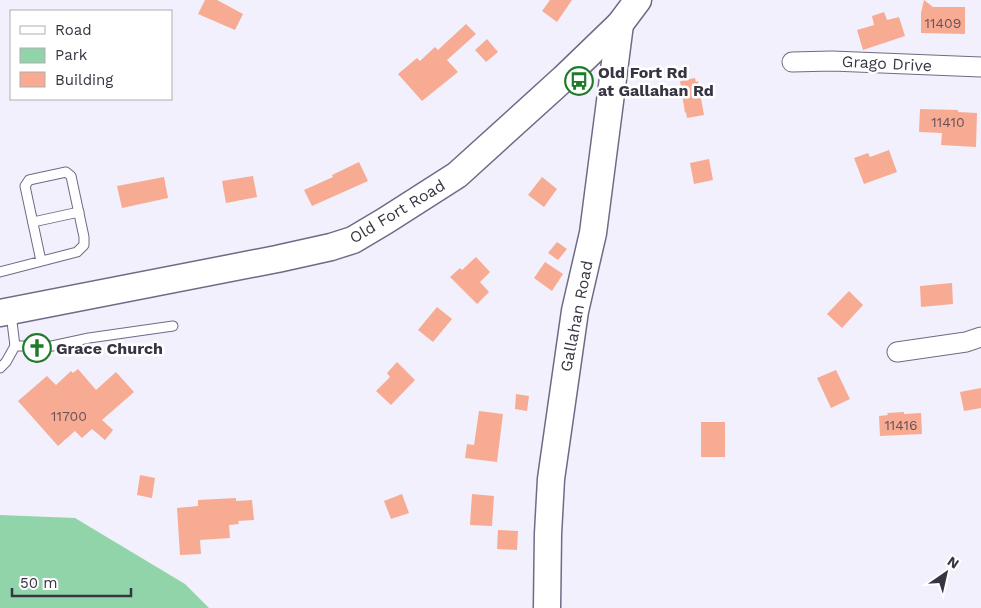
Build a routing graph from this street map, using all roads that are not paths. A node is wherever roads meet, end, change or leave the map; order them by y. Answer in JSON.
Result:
{"nodes":[{"id":1,"x":638,"y":0,"type":"edge"},
{"id":2,"x":620,"y":24,"type":"junction"},
{"id":3,"x":792,"y":62,"type":"dead end"},
{"id":4,"x":981,"y":67,"type":"edge"},
{"id":5,"x":78,"y":212,"type":"junction"},
{"id":6,"x":32,"y":222,"type":"junction"},
{"id":7,"x":41,"y":261,"type":"junction"},
{"id":8,"x":0,"y":272,"type":"edge"},
{"id":9,"x":5,"y":312,"type":"edge"},
{"id":10,"x":173,"y":326,"type":"dead end"},
{"id":11,"x":981,"y":337,"type":"edge"},
{"id":12,"x":16,"y":346,"type":"junction"},
{"id":13,"x":897,"y":352,"type":"dead end"},
{"id":14,"x":0,"y":368,"type":"edge"},
{"id":15,"x":547,"y":608,"type":"edge"}],
"edges":[{"from":1,"to":2,"type":"main road","name":"Old Fort Road"},
{"from":2,"to":9,"type":"main road","name":"Old Fort Road"},
{"from":2,"to":15,"type":"main road","name":"Gallahan Road"},
{"from":3,"to":4,"type":"street","name":"Grago Drive"},
{"from":5,"to":6,"type":"lane"},
{"from":5,"to":6,"type":"lane"},
{"from":5,"to":7,"type":"lane"},
{"from":6,"to":7,"type":"lane"},
{"from":7,"to":8,"type":"lane"},
{"from":9,"to":12,"type":"lane"},
{"from":10,"to":12,"type":"lane"},
{"from":11,"to":13,"type":"street"},
{"from":12,"to":14,"type":"lane"}]}
